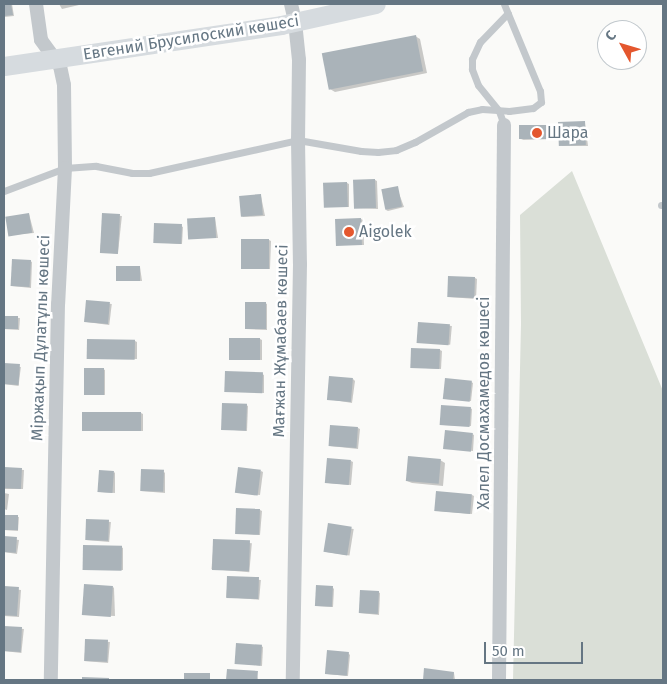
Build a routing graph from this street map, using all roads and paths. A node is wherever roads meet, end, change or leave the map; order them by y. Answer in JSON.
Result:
{"nodes":[{"id":1,"x":36,"y":4,"type":"edge"},
{"id":2,"x":291,"y":4,"type":"edge"},
{"id":3,"x":376,"y":4,"type":"edge"},
{"id":4,"x":504,"y":4,"type":"edge"},
{"id":5,"x":508,"y":13,"type":"junction"},
{"id":6,"x":295,"y":22,"type":"junction"},
{"id":7,"x":57,"y":60,"type":"junction"},
{"id":8,"x":4,"y":66,"type":"edge"},
{"id":9,"x":499,"y":111,"type":"junction"},
{"id":10,"x":504,"y":125,"type":"joint"},
{"id":11,"x":298,"y":140,"type":"junction"},
{"id":12,"x":65,"y":168,"type":"junction"},
{"id":13,"x":4,"y":191,"type":"edge"},
{"id":14,"x":51,"y":680,"type":"edge"},
{"id":15,"x":293,"y":680,"type":"edge"},
{"id":16,"x":500,"y":680,"type":"edge"}],
"edges":[{"from":1,"to":7,"type":"street","name":"Міржақып Дұлатұлы көшесі"},
{"from":2,"to":6,"type":"street","name":"Мағжан Жұмабаев көшесі"},
{"from":3,"to":6,"type":"main road","name":"Евгений Брусилоский көшесі"},
{"from":4,"to":5,"type":"lane"},
{"from":5,"to":9,"type":"lane"},
{"from":5,"to":9,"type":"lane"},
{"from":6,"to":7,"type":"main road","name":"Евгений Брусилоский көшесі"},
{"from":6,"to":11,"type":"street","name":"Мағжан Жұмабаев көшесі"},
{"from":7,"to":8,"type":"main road","name":"Евгений Брусилоский көшесі"},
{"from":7,"to":12,"type":"street","name":"Міржақып Дұлатұлы көшесі"},
{"from":9,"to":10,"type":"lane"},
{"from":9,"to":11,"type":"lane"},
{"from":10,"to":16,"type":"street","name":"Халел Досмахамедов көшесі"},
{"from":11,"to":12,"type":"lane"},
{"from":11,"to":15,"type":"street","name":"Мағжан Жұмабаев көшесі"},
{"from":12,"to":13,"type":"lane"},
{"from":12,"to":14,"type":"street","name":"Міржақып Дұлатұлы көшесі"}]}
